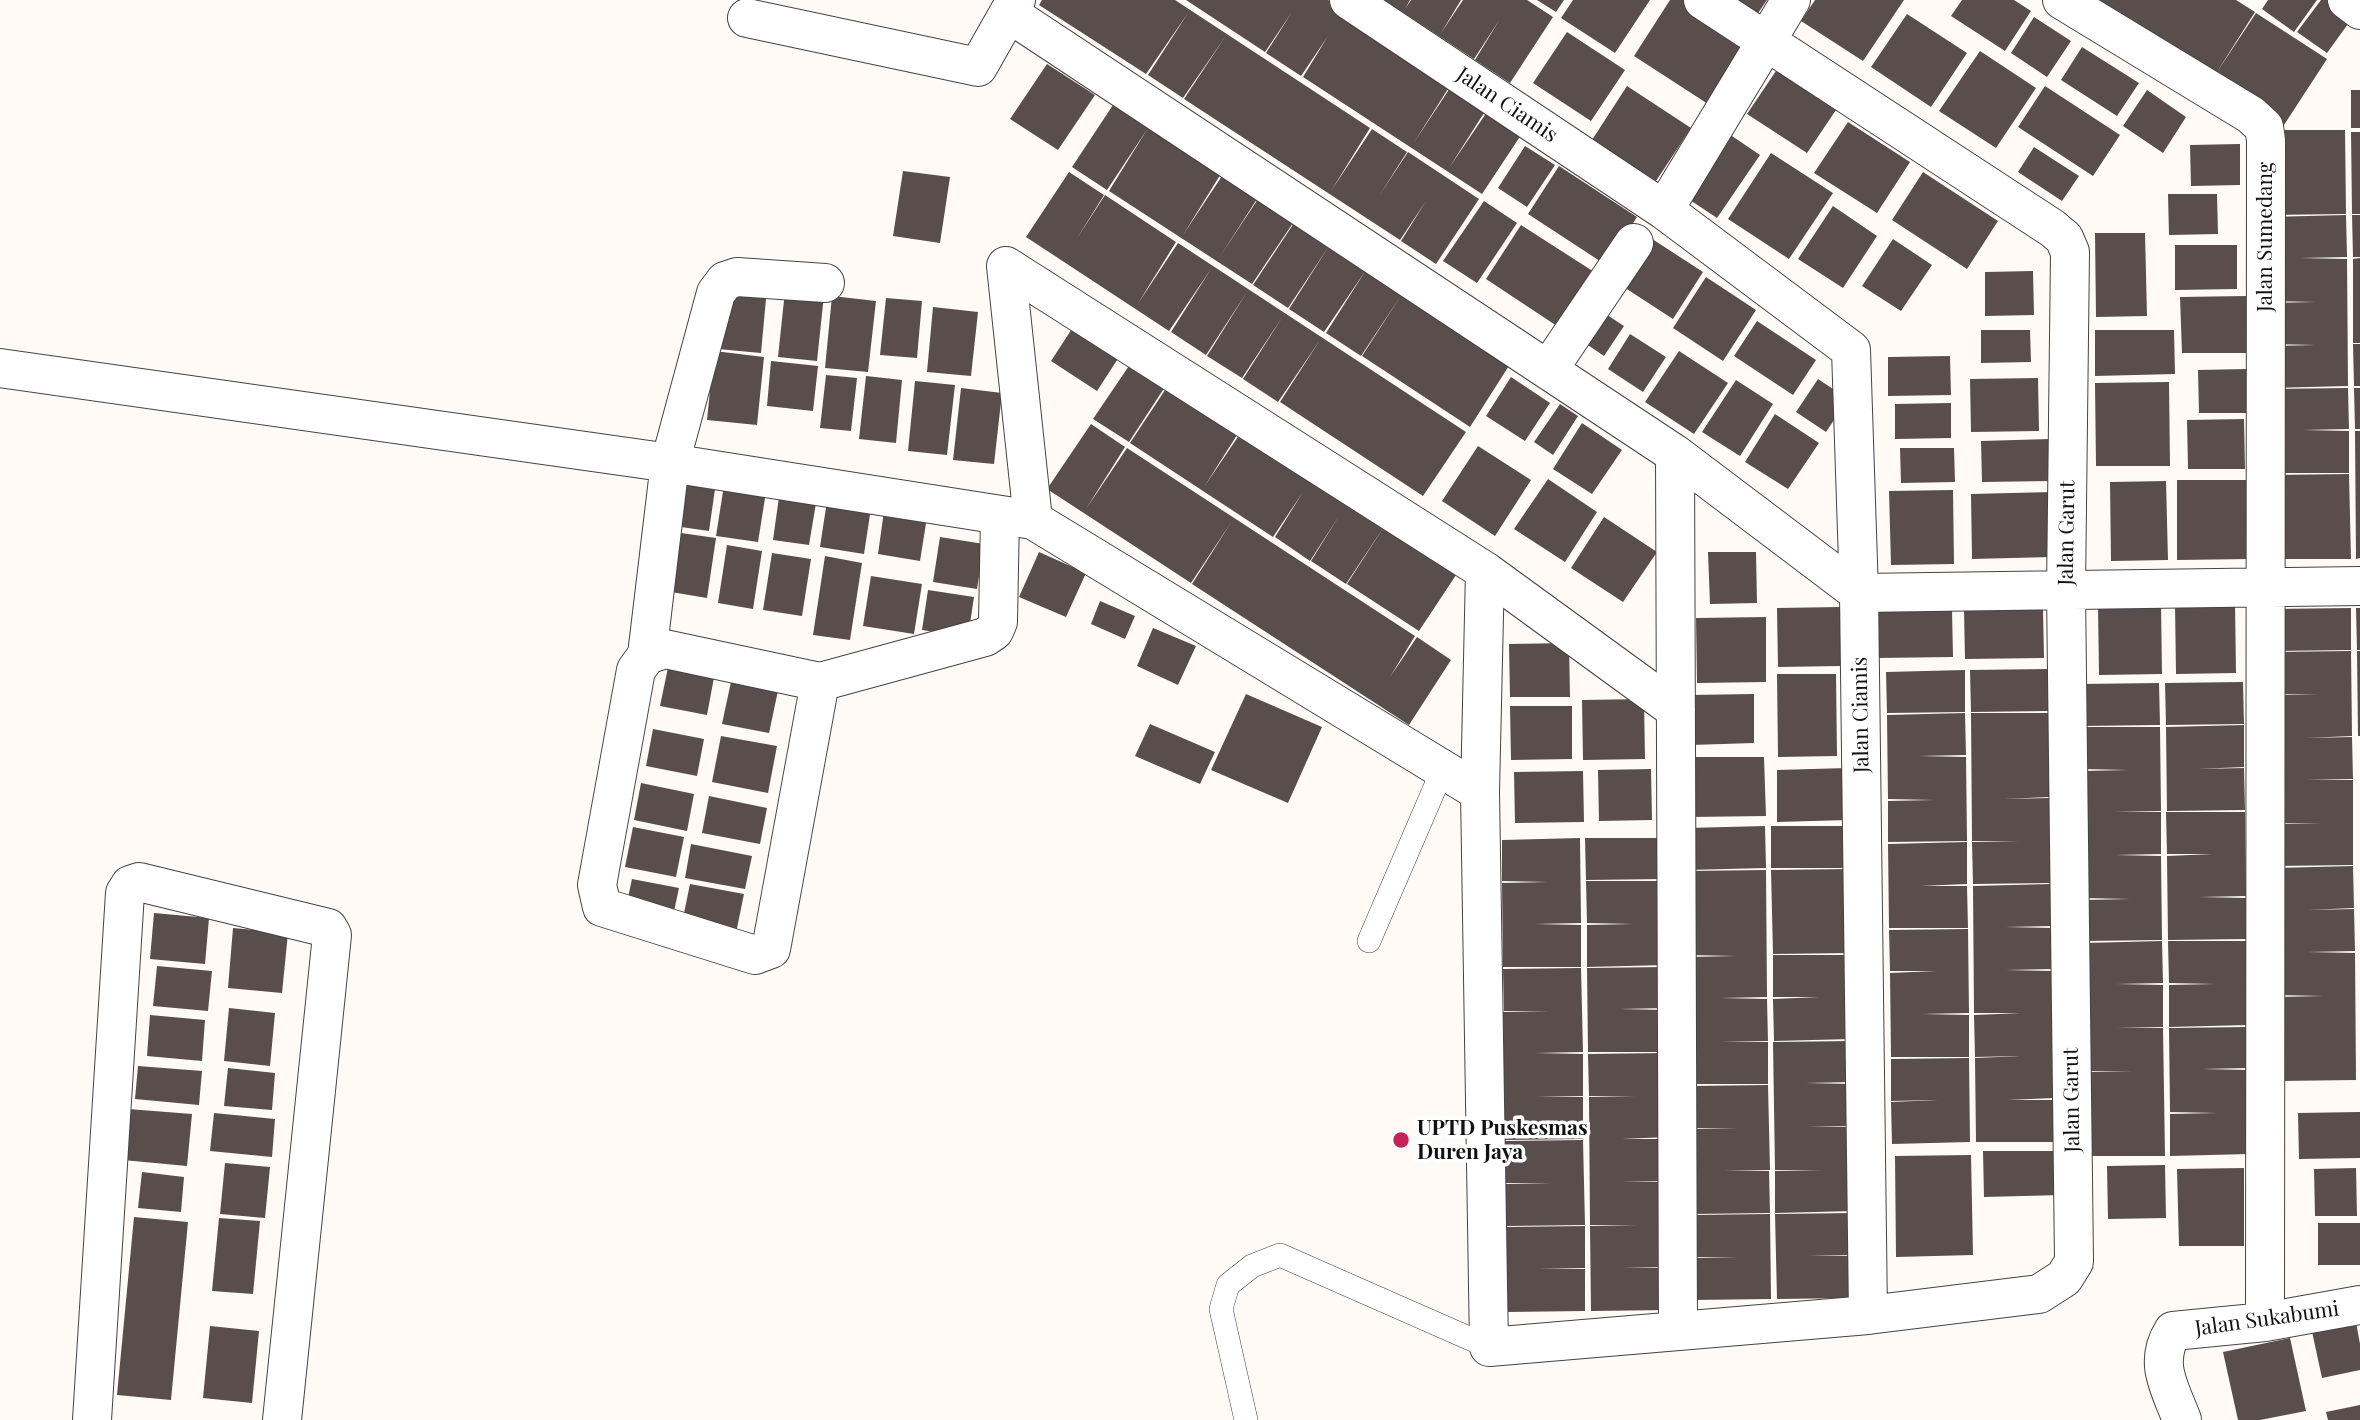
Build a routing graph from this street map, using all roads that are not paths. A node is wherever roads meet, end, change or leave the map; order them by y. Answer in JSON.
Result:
{"nodes":[{"id":1,"x":1349,"y":0,"type":"edge"},
{"id":2,"x":1703,"y":0,"type":"edge"},
{"id":3,"x":1791,"y":0,"type":"edge"},
{"id":4,"x":2062,"y":0,"type":"edge"},
{"id":5,"x":2347,"y":0,"type":"edge"},
{"id":6,"x":1013,"y":7,"type":"edge"},
{"id":7,"x":2360,"y":10,"type":"edge"},
{"id":8,"x":747,"y":18,"type":"dead end"},
{"id":9,"x":1766,"y":41,"type":"junction"},
{"id":10,"x":1664,"y":211,"type":"junction"},
{"id":11,"x":1634,"y":243,"type":"dead end"},
{"id":12,"x":825,"y":283,"type":"dead end"},
{"id":13,"x":0,"y":368,"type":"edge"},
{"id":14,"x":1548,"y":370,"type":"junction"},
{"id":15,"x":1675,"y":454,"type":"junction"},
{"id":16,"x":670,"y":463,"type":"junction"},
{"id":17,"x":1017,"y":518,"type":"junction"},
{"id":18,"x":1485,"y":571,"type":"junction"},
{"id":19,"x":2360,"y":586,"type":"edge"},
{"id":20,"x":2263,"y":587,"type":"junction"},
{"id":21,"x":2066,"y":590,"type":"junction"},
{"id":22,"x":1859,"y":593,"type":"junction"},
{"id":23,"x":647,"y":656,"type":"junction"},
{"id":24,"x":820,"y":682,"type":"junction"},
{"id":25,"x":1676,"y":710,"type":"junction"},
{"id":26,"x":1443,"y":769,"type":"junction"},
{"id":27,"x":1480,"y":792,"type":"junction"},
{"id":28,"x":1369,"y":942,"type":"dead end"},
{"id":29,"x":2360,"y":1306,"type":"edge"},
{"id":30,"x":1868,"y":1315,"type":"junction"},
{"id":31,"x":2265,"y":1322,"type":"junction"},
{"id":32,"x":1678,"y":1331,"type":"junction"},
{"id":33,"x":1489,"y":1348,"type":"junction"},
{"id":34,"x":92,"y":1420,"type":"edge"},
{"id":35,"x":282,"y":1420,"type":"edge"},
{"id":36,"x":1246,"y":1420,"type":"edge"},
{"id":37,"x":2182,"y":1420,"type":"edge"}],
"edges":[{"from":1,"to":10,"type":"street","name":"Jalan Ciamis"},
{"from":2,"to":9,"type":"street","name":"Jalan Garut"},
{"from":3,"to":9,"type":"street"},
{"from":4,"to":20,"type":"street","name":"Jalan Sumedang"},
{"from":5,"to":7,"type":"street"},
{"from":6,"to":8,"type":"street"},
{"from":6,"to":14,"type":"street"},
{"from":9,"to":10,"type":"street"},
{"from":9,"to":21,"type":"street","name":"Jalan Garut"},
{"from":10,"to":22,"type":"street","name":"Jalan Ciamis"},
{"from":11,"to":14,"type":"street"},
{"from":12,"to":16,"type":"street"},
{"from":13,"to":16,"type":"street"},
{"from":14,"to":15,"type":"street"},
{"from":15,"to":22,"type":"street"},
{"from":15,"to":25,"type":"street"},
{"from":16,"to":17,"type":"street"},
{"from":16,"to":23,"type":"street"},
{"from":17,"to":18,"type":"street"},
{"from":17,"to":24,"type":"street"},
{"from":17,"to":26,"type":"street"},
{"from":18,"to":25,"type":"street"},
{"from":18,"to":27,"type":"street"},
{"from":19,"to":20,"type":"street"},
{"from":20,"to":21,"type":"street"},
{"from":20,"to":31,"type":"street"},
{"from":21,"to":22,"type":"street"},
{"from":21,"to":30,"type":"street","name":"Jalan Garut"},
{"from":22,"to":30,"type":"street","name":"Jalan Ciamis"},
{"from":23,"to":24,"type":"street"},
{"from":23,"to":24,"type":"street"},
{"from":25,"to":32,"type":"street"},
{"from":26,"to":27,"type":"street"},
{"from":26,"to":28,"type":"lane"},
{"from":27,"to":33,"type":"street"},
{"from":29,"to":31,"type":"street","name":"Jalan Sukabumi"},
{"from":30,"to":32,"type":"street"},
{"from":31,"to":37,"type":"street","name":"Jalan Sukabumi"},
{"from":32,"to":33,"type":"street"},
{"from":33,"to":36,"type":"lane"},
{"from":34,"to":35,"type":"street"}]}
